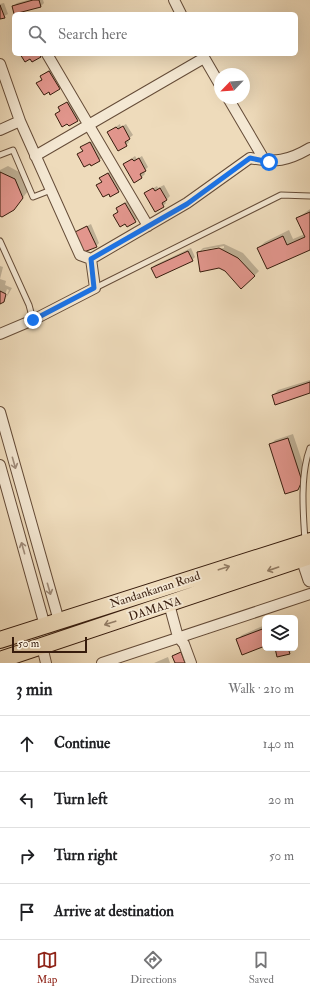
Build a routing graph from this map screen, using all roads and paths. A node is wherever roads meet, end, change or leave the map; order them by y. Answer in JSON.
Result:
{"nodes":[{"id":1,"x":174,"y":0,"type":"edge"},
{"id":2,"x":180,"y":12,"type":"edge"},
{"id":3,"x":48,"y":56,"type":"edge"},
{"id":4,"x":203,"y":56,"type":"edge"},
{"id":5,"x":0,"y":64,"type":"edge"},
{"id":6,"x":214,"y":75,"type":"edge"},
{"id":7,"x":232,"y":104,"type":"edge"},
{"id":8,"x":20,"y":122,"type":"junction"},
{"id":9,"x":89,"y":125,"type":"junction"},
{"id":10,"x":0,"y":130,"type":"edge"},
{"id":11,"x":310,"y":148,"type":"edge"},
{"id":12,"x":0,"y":155,"type":"edge"},
{"id":13,"x":35,"y":156,"type":"junction"},
{"id":14,"x":265,"y":161,"type":"junction"},
{"id":15,"x":50,"y":190,"type":"junction"},
{"id":16,"x":310,"y":196,"type":"edge"},
{"id":17,"x":148,"y":226,"type":"junction"},
{"id":18,"x":0,"y":241,"type":"edge"},
{"id":19,"x":91,"y":259,"type":"junction"},
{"id":20,"x":94,"y":288,"type":"junction"},
{"id":21,"x":33,"y":320,"type":"junction"},
{"id":22,"x":0,"y":334,"type":"edge"},
{"id":23,"x":0,"y":412,"type":"edge"},
{"id":24,"x":310,"y":448,"type":"edge"},
{"id":25,"x":0,"y":465,"type":"edge"},
{"id":26,"x":307,"y":550,"type":"edge"},
{"id":27,"x":310,"y":580,"type":"edge"},
{"id":28,"x":310,"y":594,"type":"edge"},
{"id":29,"x":168,"y":604,"type":"junction"},
{"id":30,"x":52,"y":624,"type":"junction"},
{"id":31,"x":178,"y":637,"type":"junction"},
{"id":32,"x":0,"y":640,"type":"edge"},
{"id":33,"x":42,"y":646,"type":"junction"},
{"id":34,"x":1,"y":661,"type":"edge"},
{"id":35,"x":46,"y":663,"type":"edge"},
{"id":36,"x":102,"y":663,"type":"edge"},
{"id":37,"x":191,"y":663,"type":"edge"}],
"edges":[{"from":1,"to":2,"type":"street"},
{"from":3,"to":9,"type":"street"},
{"from":4,"to":6,"type":"street"},
{"from":4,"to":9,"type":"street"},
{"from":5,"to":8,"type":"street"},
{"from":7,"to":14,"type":"street"},
{"from":8,"to":10,"type":"street"},
{"from":8,"to":13,"type":"street"},
{"from":9,"to":13,"type":"street"},
{"from":9,"to":17,"type":"street"},
{"from":11,"to":14,"type":"street"},
{"from":12,"to":15,"type":"lane"},
{"from":13,"to":15,"type":"street"},
{"from":14,"to":17,"type":"street"},
{"from":15,"to":19,"type":"street"},
{"from":16,"to":20,"type":"lane"},
{"from":17,"to":19,"type":"street"},
{"from":18,"to":21,"type":"lane"},
{"from":19,"to":20,"type":"street"},
{"from":20,"to":21,"type":"street"},
{"from":21,"to":22,"type":"street"},
{"from":23,"to":30,"type":"street","one_way":true},
{"from":24,"to":26,"type":"lane"},
{"from":30,"to":25,"type":"street","one_way":true},
{"from":26,"to":27,"type":"street"},
{"from":26,"to":29,"type":"main road","name":"DAMANA","one_way":true},
{"from":30,"to":26,"type":"main road","name":"Nandankanan Road","one_way":true},
{"from":28,"to":31,"type":"street"},
{"from":29,"to":31,"type":"street"},
{"from":29,"to":33,"type":"main road","name":"DAMANA","one_way":true},
{"from":30,"to":32,"type":"main road","name":"Nandankanan Road"},
{"from":31,"to":36,"type":"street"},
{"from":31,"to":37,"type":"street"},
{"from":33,"to":34,"type":"main road","name":"DAMANA"},
{"from":33,"to":35,"type":"street"}]}
